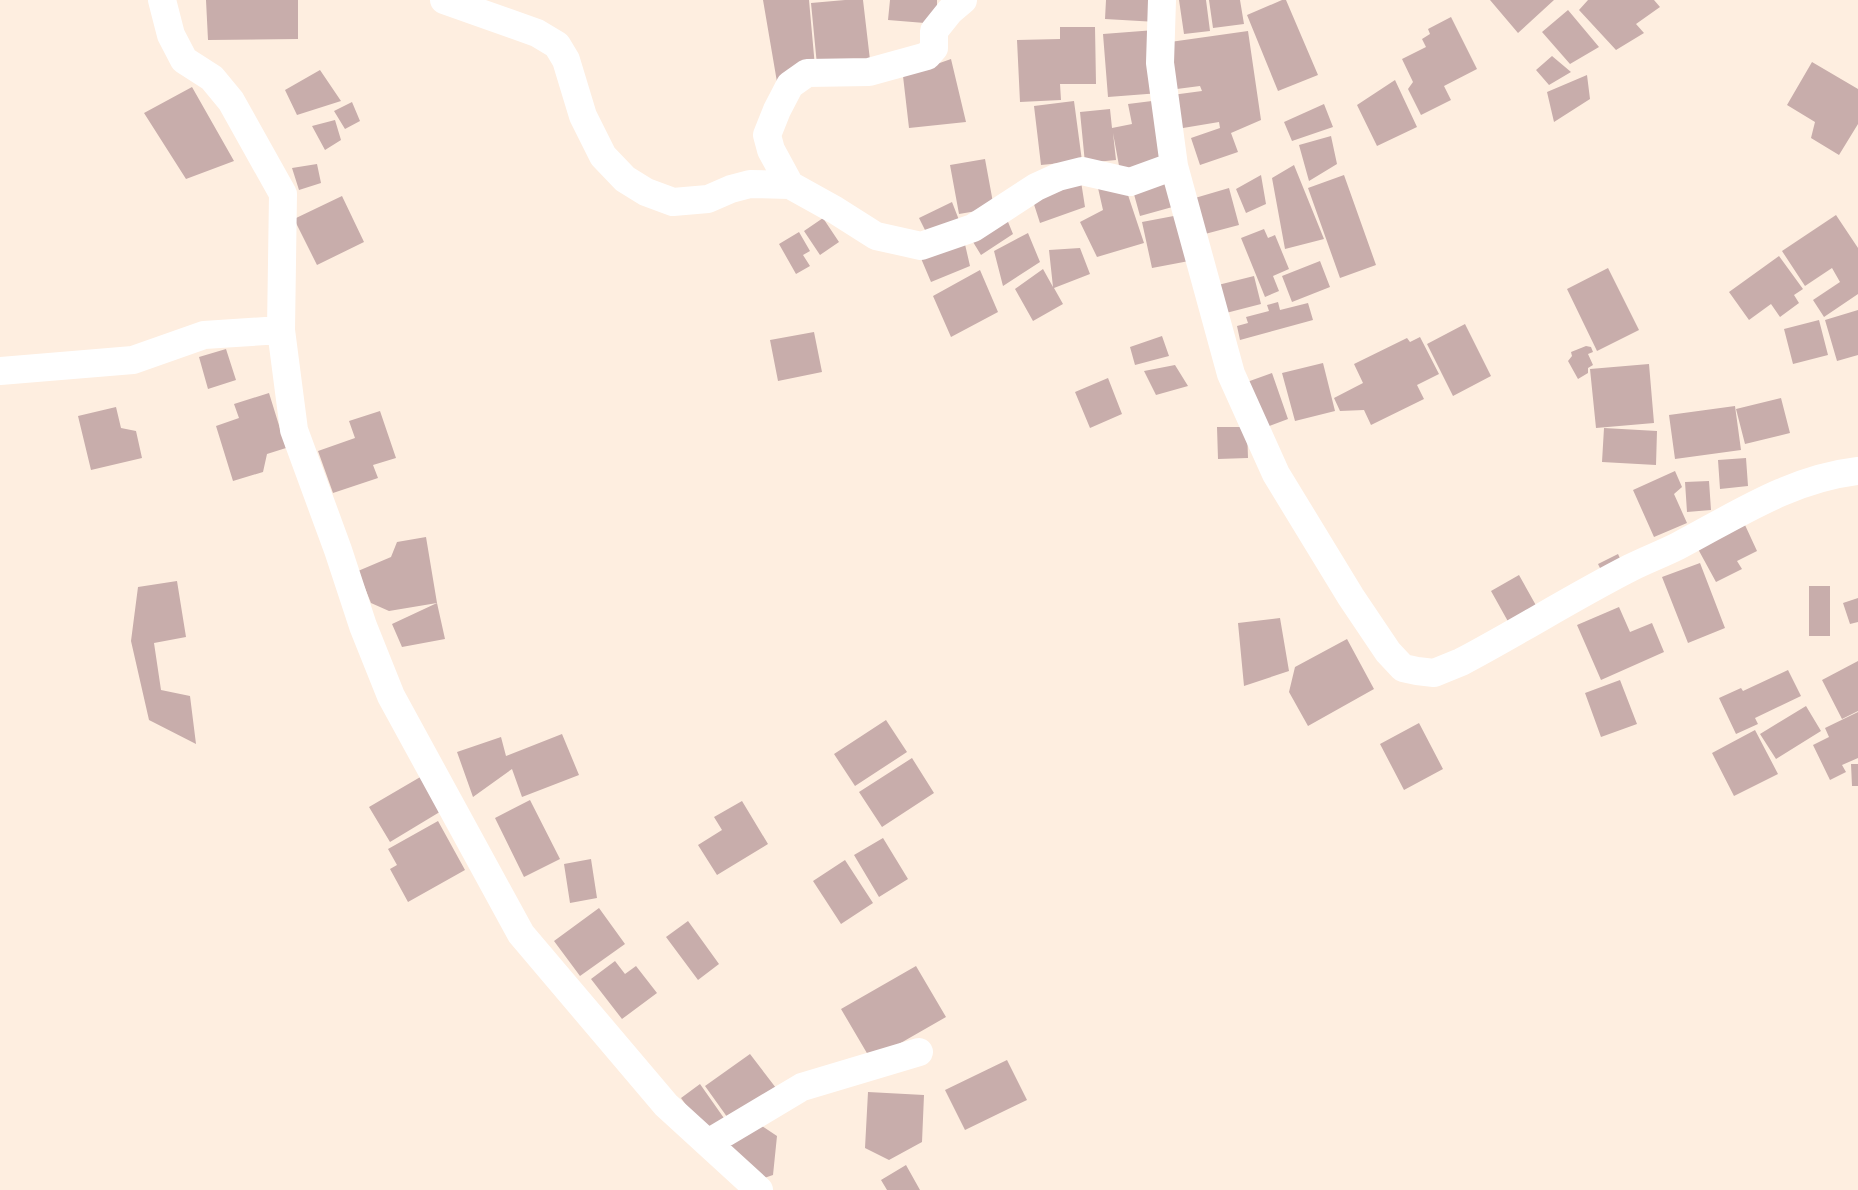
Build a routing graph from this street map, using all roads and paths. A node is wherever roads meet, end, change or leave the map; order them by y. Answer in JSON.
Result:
{"nodes":[{"id":1,"x":162,"y":0,"type":"edge"},
{"id":2,"x":444,"y":0,"type":"edge"},
{"id":3,"x":964,"y":0,"type":"edge"},
{"id":4,"x":1162,"y":0,"type":"edge"},
{"id":5,"x":1174,"y":166,"type":"junction"},
{"id":6,"x":790,"y":185,"type":"junction"},
{"id":7,"x":280,"y":330,"type":"junction"},
{"id":8,"x":0,"y":371,"type":"edge"},
{"id":9,"x":1858,"y":471,"type":"edge"},
{"id":10,"x":919,"y":1052,"type":"dead end"},
{"id":11,"x":708,"y":1143,"type":"junction"},
{"id":12,"x":759,"y":1190,"type":"edge"}],
"edges":[{"from":1,"to":7,"type":"street"},
{"from":2,"to":6,"type":"street"},
{"from":3,"to":6,"type":"street"},
{"from":4,"to":5,"type":"street"},
{"from":5,"to":6,"type":"street"},
{"from":5,"to":9,"type":"street"},
{"from":7,"to":8,"type":"street"},
{"from":7,"to":11,"type":"street"},
{"from":10,"to":11,"type":"street"},
{"from":11,"to":12,"type":"street"}]}
